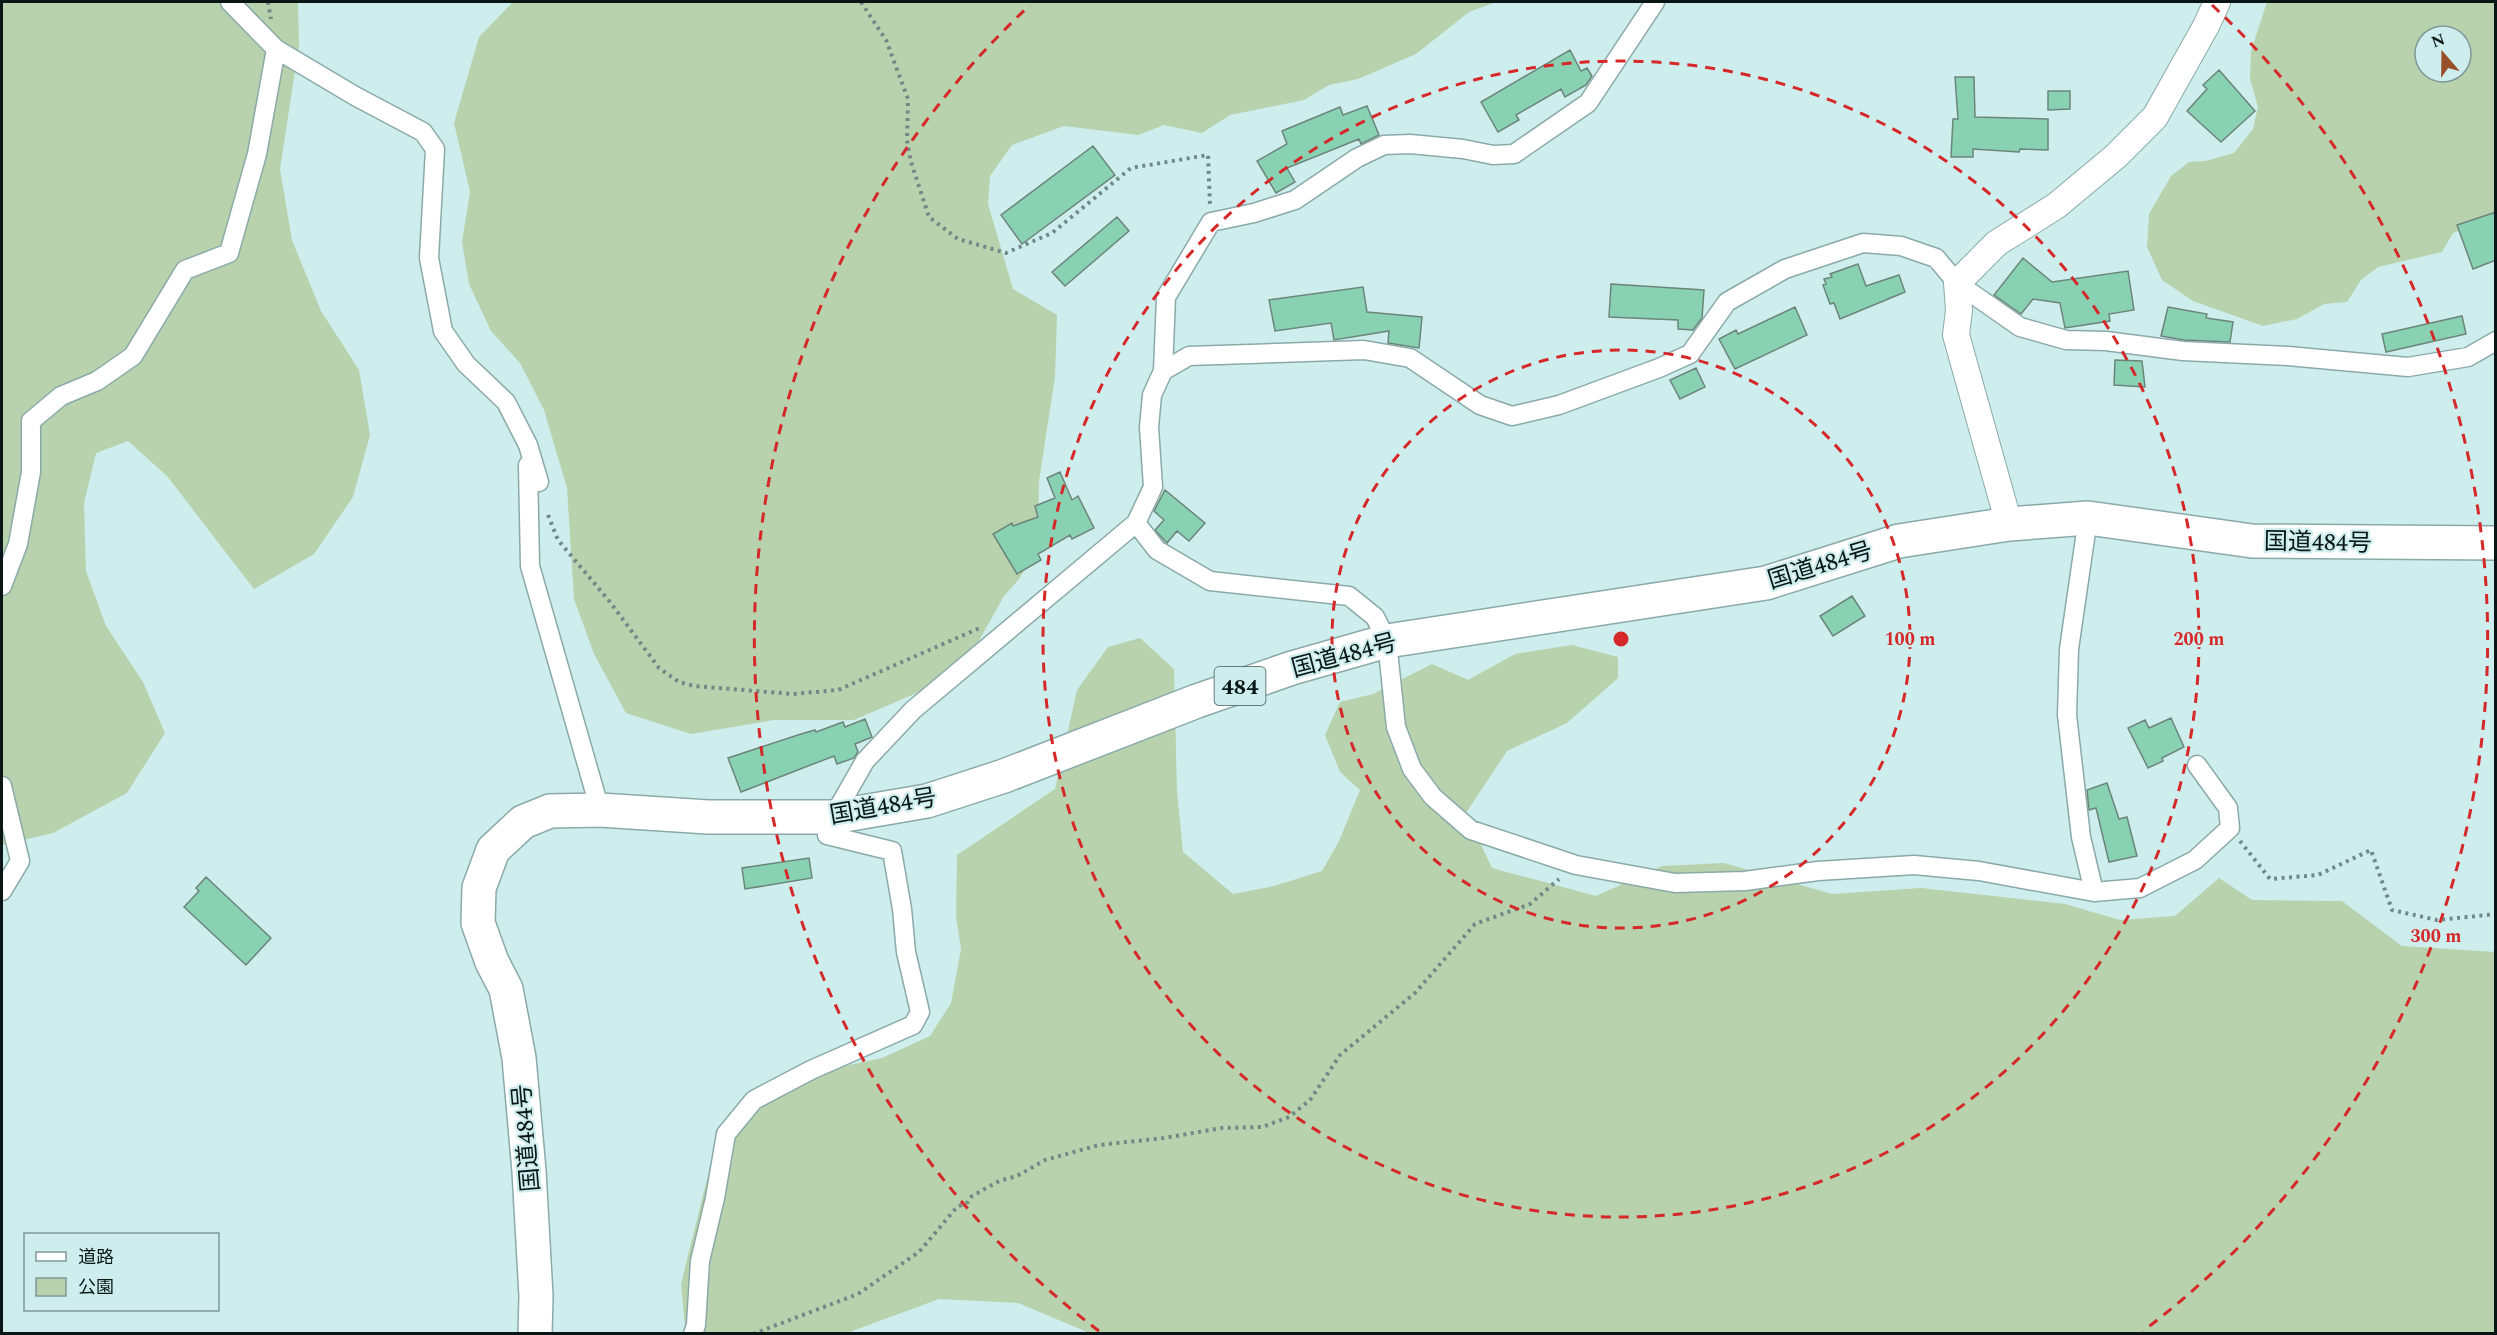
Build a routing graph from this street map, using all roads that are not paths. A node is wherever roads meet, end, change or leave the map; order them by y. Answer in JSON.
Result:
{"nodes":[{"id":1,"x":230,"y":2,"type":"edge"},
{"id":2,"x":1655,"y":2,"type":"edge"},
{"id":3,"x":2217,"y":2,"type":"edge"},
{"id":4,"x":276,"y":49,"type":"junction"},
{"id":5,"x":1957,"y":284,"type":"junction"},
{"id":6,"x":2496,"y":341,"type":"edge"},
{"id":7,"x":1163,"y":371,"type":"junction"},
{"id":8,"x":528,"y":446,"type":"junction"},
{"id":9,"x":539,"y":482,"type":"road end"},
{"id":10,"x":2088,"y":518,"type":"junction"},
{"id":11,"x":1136,"y":523,"type":"junction"},
{"id":12,"x":2009,"y":524,"type":"junction"},
{"id":13,"x":2496,"y":543,"type":"edge"},
{"id":14,"x":2,"y":586,"type":"edge"},
{"id":15,"x":1387,"y":641,"type":"junction"},
{"id":16,"x":2197,"y":765,"type":"dead end"},
{"id":17,"x":2,"y":786,"type":"edge"},
{"id":18,"x":600,"y":810,"type":"junction"},
{"id":19,"x":833,"y":817,"type":"junction"},
{"id":20,"x":2,"y":891,"type":"edge"},
{"id":21,"x":2094,"y":892,"type":"junction"},
{"id":22,"x":535,"y":1334,"type":"edge"},
{"id":23,"x":693,"y":1334,"type":"edge"}],
"edges":[{"from":1,"to":4,"type":"street"},
{"from":2,"to":7,"type":"street"},
{"from":3,"to":5,"type":"street"},
{"from":4,"to":8,"type":"street"},
{"from":4,"to":14,"type":"street"},
{"from":5,"to":6,"type":"street"},
{"from":5,"to":7,"type":"street"},
{"from":5,"to":12,"type":"street"},
{"from":7,"to":11,"type":"street"},
{"from":8,"to":9,"type":"street"},
{"from":8,"to":18,"type":"street"},
{"from":10,"to":12,"type":"highway","name":"国道484号","number":"484"},
{"from":10,"to":13,"type":"highway","name":"国道484号","number":"484"},
{"from":10,"to":21,"type":"street"},
{"from":11,"to":15,"type":"street"},
{"from":11,"to":19,"type":"street"},
{"from":12,"to":15,"type":"highway","name":"国道484号","number":"484"},
{"from":15,"to":19,"type":"highway","name":"国道484号","number":"484"},
{"from":15,"to":21,"type":"street"},
{"from":16,"to":21,"type":"street"},
{"from":17,"to":20,"type":"street"},
{"from":18,"to":19,"type":"highway","name":"国道484号","number":"484"},
{"from":18,"to":22,"type":"highway","name":"国道484号","number":"484"},
{"from":19,"to":23,"type":"street"}]}
